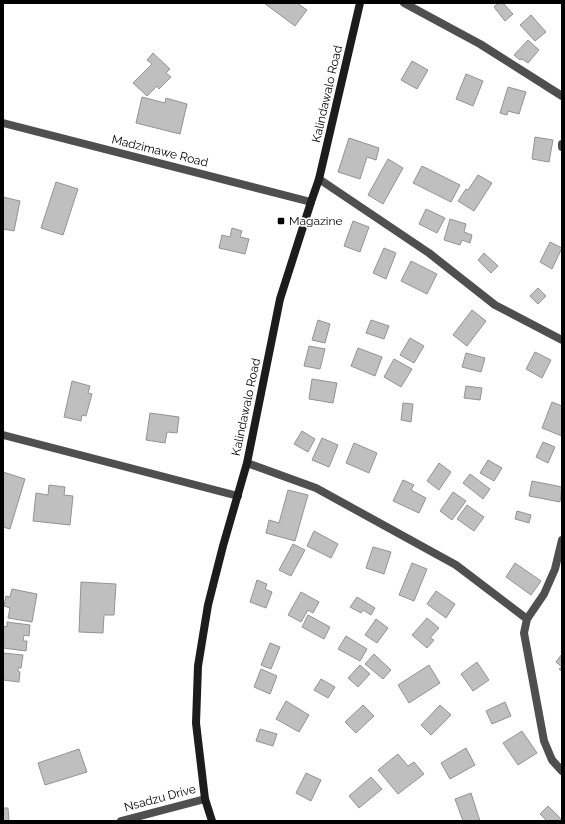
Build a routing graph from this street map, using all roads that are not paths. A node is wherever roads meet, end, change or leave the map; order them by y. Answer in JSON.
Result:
{"nodes":[{"id":1,"x":360,"y":3,"type":"edge"},
{"id":2,"x":404,"y":3,"type":"edge"},
{"id":3,"x":562,"y":96,"type":"edge"},
{"id":4,"x":3,"y":123,"type":"edge"},
{"id":5,"x":319,"y":179,"type":"junction"},
{"id":6,"x":310,"y":202,"type":"junction"},
{"id":7,"x":562,"y":340,"type":"edge"},
{"id":8,"x":3,"y":435,"type":"edge"},
{"id":9,"x":247,"y":463,"type":"junction"},
{"id":10,"x":238,"y":496,"type":"junction"},
{"id":11,"x":562,"y":540,"type":"edge"},
{"id":12,"x":527,"y":619,"type":"junction"},
{"id":13,"x":562,"y":771,"type":"edge"},
{"id":14,"x":205,"y":799,"type":"junction"},
{"id":15,"x":122,"y":821,"type":"edge"},
{"id":16,"x":212,"y":821,"type":"edge"}],
"edges":[{"from":1,"to":5,"type":"street","name":"Kalindawalo Road"},
{"from":2,"to":3,"type":"street"},
{"from":4,"to":6,"type":"street","name":"Madzimawe Road"},
{"from":5,"to":6,"type":"street","name":"Kalindawalo Road"},
{"from":5,"to":7,"type":"street"},
{"from":6,"to":9,"type":"street","name":"Kalindawalo Road"},
{"from":8,"to":10,"type":"street"},
{"from":9,"to":10,"type":"street","name":"Kalindawalo Road"},
{"from":9,"to":12,"type":"street"},
{"from":10,"to":14,"type":"street","name":"Kalindawalo Road"},
{"from":11,"to":12,"type":"street"},
{"from":12,"to":13,"type":"street"},
{"from":14,"to":15,"type":"street","name":"Nsadzu Drive"},
{"from":14,"to":16,"type":"street","name":"Kalindawalo Road"}]}
